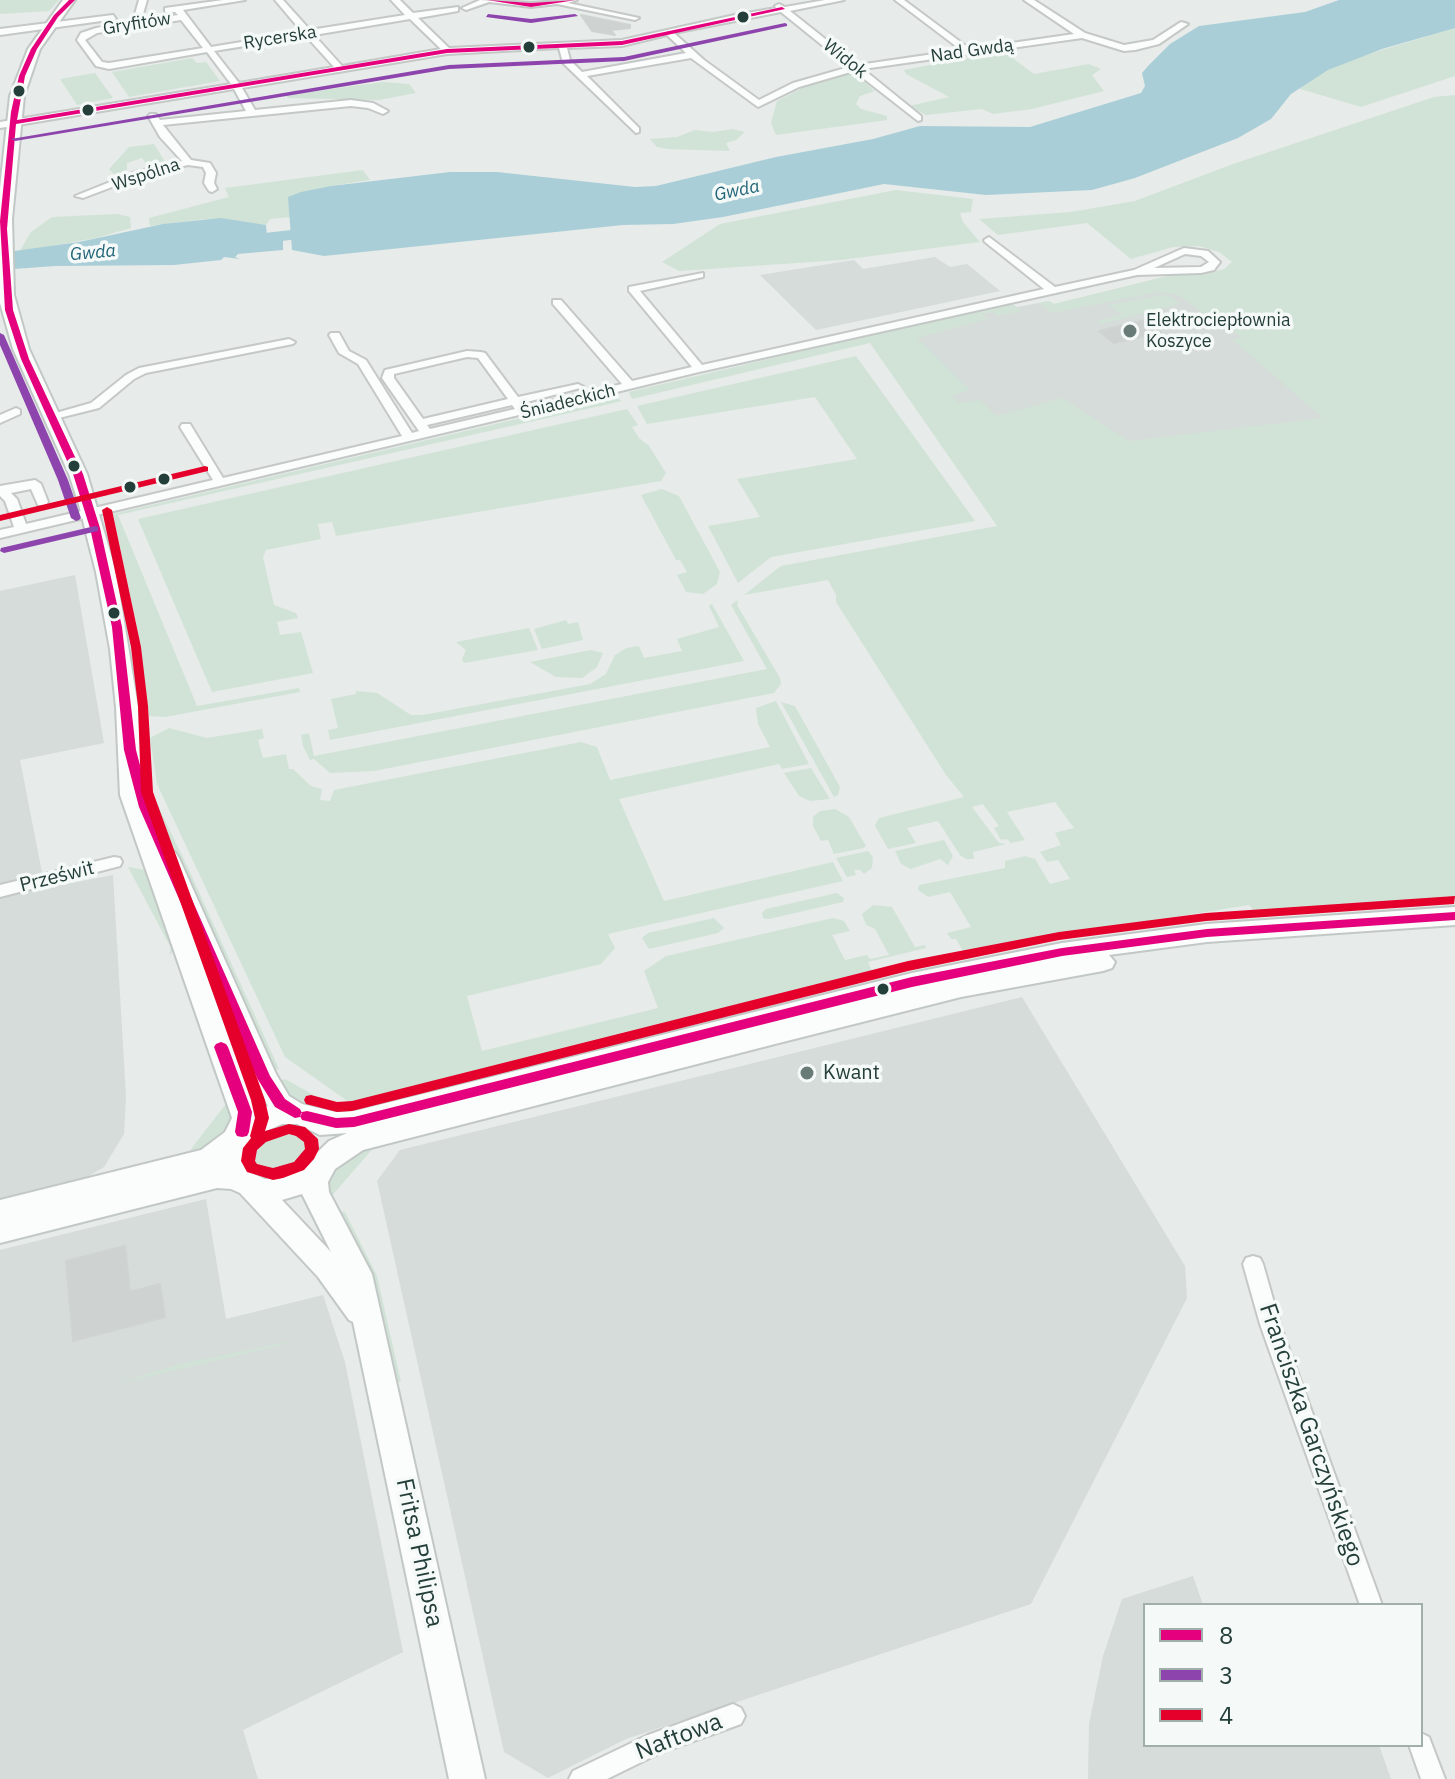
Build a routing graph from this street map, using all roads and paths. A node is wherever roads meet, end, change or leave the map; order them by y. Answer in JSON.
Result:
{"nodes":[{"id":1,"x":143,"y":0,"type":"edge"},
{"id":2,"x":241,"y":0,"type":"edge"},
{"id":3,"x":279,"y":0,"type":"edge"},
{"id":4,"x":395,"y":0,"type":"edge"},
{"id":5,"x":489,"y":0,"type":"edge"},
{"id":6,"x":573,"y":0,"type":"edge"},
{"id":7,"x":772,"y":0,"type":"edge"},
{"id":8,"x":840,"y":0,"type":"edge"},
{"id":9,"x":899,"y":0,"type":"edge"},
{"id":10,"x":1028,"y":0,"type":"edge"},
{"id":11,"x":69,"y":2,"type":"edge"},
{"id":12,"x":556,"y":3,"type":"junction"},
{"id":13,"x":466,"y":8,"type":"dead end"},
{"id":14,"x":455,"y":9,"type":"dead end"},
{"id":15,"x":782,"y":9,"type":"junction"},
{"id":16,"x":180,"y":13,"type":"junction"},
{"id":17,"x":139,"y":14,"type":"junction"},
{"id":18,"x":412,"y":16,"type":"junction"},
{"id":19,"x":635,"y":18,"type":"dead end"},
{"id":20,"x":1184,"y":24,"type":"dead end"},
{"id":21,"x":49,"y":25,"type":"junction"},
{"id":22,"x":0,"y":32,"type":"edge"},
{"id":23,"x":308,"y":33,"type":"junction"},
{"id":24,"x":669,"y":33,"type":"junction"},
{"id":25,"x":1082,"y":35,"type":"junction"},
{"id":26,"x":563,"y":47,"type":"junction"},
{"id":27,"x":210,"y":50,"type":"junction"},
{"id":28,"x":447,"y":51,"type":"junction"},
{"id":29,"x":969,"y":52,"type":"junction"},
{"id":30,"x":692,"y":55,"type":"junction"},
{"id":31,"x":105,"y":66,"type":"joint"},
{"id":32,"x":339,"y":68,"type":"junction"},
{"id":33,"x":855,"y":68,"type":"junction"},
{"id":34,"x":580,"y":75,"type":"junction"},
{"id":35,"x":237,"y":86,"type":"junction"},
{"id":36,"x":146,"y":101,"type":"junction"},
{"id":37,"x":383,"y":111,"type":"dead end"},
{"id":38,"x":252,"y":114,"type":"junction"},
{"id":39,"x":918,"y":118,"type":"dead end"},
{"id":40,"x":157,"y":123,"type":"junction"},
{"id":41,"x":6,"y":124,"type":"edge"},
{"id":42,"x":636,"y":130,"type":"dead end"},
{"id":43,"x":188,"y":162,"type":"junction"},
{"id":44,"x":212,"y":189,"type":"dead end"},
{"id":45,"x":80,"y":196,"type":"dead end"},
{"id":46,"x":989,"y":240,"type":"dead end"},
{"id":47,"x":1137,"y":272,"type":"junction"},
{"id":48,"x":699,"y":275,"type":"dead end"},
{"id":49,"x":1052,"y":290,"type":"junction"},
{"id":50,"x":557,"y":302,"type":"dead end"},
{"id":51,"x":335,"y":335,"type":"dead end"},
{"id":52,"x":289,"y":342,"type":"dead end"},
{"id":53,"x":699,"y":369,"type":"junction"},
{"id":54,"x":630,"y":386,"type":"junction"},
{"id":55,"x":578,"y":387,"type":"dead end"},
{"id":56,"x":514,"y":402,"type":"junction"},
{"id":57,"x":16,"y":412,"type":"dead end"},
{"id":58,"x":524,"y":413,"type":"junction"},
{"id":59,"x":51,"y":416,"type":"junction"},
{"id":60,"x":0,"y":419,"type":"edge"},
{"id":61,"x":420,"y":423,"type":"junction"},
{"id":62,"x":186,"y":427,"type":"dead end"},
{"id":63,"x":428,"y":435,"type":"junction"},
{"id":64,"x":410,"y":439,"type":"junction"},
{"id":65,"x":220,"y":482,"type":"junction"},
{"id":66,"x":0,"y":491,"type":"edge"},
{"id":67,"x":42,"y":502,"type":"dead end"},
{"id":68,"x":91,"y":513,"type":"junction"},
{"id":69,"x":21,"y":529,"type":"junction"},
{"id":70,"x":0,"y":534,"type":"edge"},
{"id":71,"x":130,"y":750,"type":"junction"},
{"id":72,"x":114,"y":862,"type":"dead end"},
{"id":73,"x":0,"y":891,"type":"edge"},
{"id":74,"x":1455,"y":916,"type":"edge"},
{"id":75,"x":1455,"y":932,"type":"edge"},
{"id":76,"x":301,"y":1115,"type":"junction"},
{"id":77,"x":239,"y":1136,"type":"junction"},
{"id":78,"x":322,"y":1165,"type":"junction"},
{"id":79,"x":248,"y":1185,"type":"junction"},
{"id":80,"x":0,"y":1212,"type":"edge"},
{"id":81,"x":0,"y":1231,"type":"edge"},
{"id":82,"x":1253,"y":1264,"type":"dead end"},
{"id":83,"x":369,"y":1327,"type":"junction"},
{"id":84,"x":1370,"y":1603,"type":"edge"},
{"id":85,"x":733,"y":1716,"type":"dead end"},
{"id":86,"x":1422,"y":1747,"type":"edge"},
{"id":87,"x":467,"y":1779,"type":"edge"},
{"id":88,"x":581,"y":1779,"type":"edge"},
{"id":89,"x":1433,"y":1779,"type":"edge"}],
"edges":[{"from":1,"to":17,"type":"street"},
{"from":2,"to":16,"type":"street"},
{"from":3,"to":23,"type":"street"},
{"from":4,"to":18,"type":"street"},
{"from":5,"to":12,"type":"street"},
{"from":5,"to":13,"type":"street"},
{"from":6,"to":12,"type":"street"},
{"from":7,"to":15,"type":"street","name":"Widok"},
{"from":8,"to":15,"type":"street"},
{"from":9,"to":29,"type":"street"},
{"from":10,"to":25,"type":"street"},
{"from":11,"to":21,"type":"street"},
{"from":12,"to":19,"type":"street"},
{"from":14,"to":18,"type":"street","name":"Rycerska"},
{"from":15,"to":24,"type":"street"},
{"from":15,"to":33,"type":"street","name":"Widok"},
{"from":16,"to":17,"type":"street"},
{"from":16,"to":27,"type":"street"},
{"from":16,"to":31,"type":"street","name":"Gryfitów"},
{"from":17,"to":21,"type":"street"},
{"from":18,"to":23,"type":"street","name":"Rycerska"},
{"from":18,"to":28,"type":"street"},
{"from":20,"to":25,"type":"street","name":"Nad Gwdą"},
{"from":21,"to":22,"type":"street"},
{"from":21,"to":41,"type":"street"},
{"from":23,"to":27,"type":"street","name":"Rycerska"},
{"from":23,"to":32,"type":"street"},
{"from":24,"to":26,"type":"street"},
{"from":24,"to":30,"type":"street"},
{"from":25,"to":29,"type":"street","name":"Nad Gwdą"},
{"from":26,"to":28,"type":"street"},
{"from":26,"to":34,"type":"street"},
{"from":27,"to":31,"type":"street","name":"Rycerska"},
{"from":27,"to":35,"type":"street"},
{"from":28,"to":32,"type":"street"},
{"from":29,"to":33,"type":"street","name":"Nad Gwdą"},
{"from":30,"to":33,"type":"street","name":"Nad Gwdą"},
{"from":30,"to":34,"type":"street"},
{"from":32,"to":35,"type":"street"},
{"from":33,"to":39,"type":"street","name":"Widok"},
{"from":34,"to":42,"type":"street"},
{"from":35,"to":36,"type":"street"},
{"from":35,"to":38,"type":"street"},
{"from":36,"to":40,"type":"street","name":"Wspólna"},
{"from":36,"to":41,"type":"street"},
{"from":37,"to":38,"type":"street"},
{"from":38,"to":40,"type":"street"},
{"from":40,"to":43,"type":"street","name":"Wspólna"},
{"from":41,"to":59,"type":"street"},
{"from":43,"to":44,"type":"street"},
{"from":43,"to":45,"type":"street","name":"Wspólna"},
{"from":46,"to":49,"type":"street"},
{"from":47,"to":47,"type":"street"},
{"from":47,"to":49,"type":"street","name":"Śniadeckich"},
{"from":48,"to":53,"type":"street"},
{"from":49,"to":53,"type":"street","name":"Śniadeckich"},
{"from":50,"to":54,"type":"street"},
{"from":51,"to":64,"type":"street"},
{"from":52,"to":59,"type":"street"},
{"from":53,"to":54,"type":"street","name":"Śniadeckich"},
{"from":54,"to":58,"type":"street","name":"Śniadeckich"},
{"from":55,"to":56,"type":"street"},
{"from":56,"to":58,"type":"street"},
{"from":56,"to":61,"type":"street"},
{"from":56,"to":61,"type":"street"},
{"from":57,"to":60,"type":"street"},
{"from":58,"to":63,"type":"street","name":"Śniadeckich"},
{"from":59,"to":68,"type":"street"},
{"from":61,"to":63,"type":"street"},
{"from":62,"to":65,"type":"street"},
{"from":63,"to":64,"type":"street","name":"Śniadeckich"},
{"from":64,"to":65,"type":"street","name":"Śniadeckich"},
{"from":65,"to":68,"type":"street","name":"Śniadeckich"},
{"from":66,"to":67,"type":"street"},
{"from":66,"to":69,"type":"street"},
{"from":68,"to":69,"type":"street","name":"Śniadeckich"},
{"from":68,"to":71,"type":"street"},
{"from":69,"to":70,"type":"street","name":"Śniadeckich"},
{"from":71,"to":76,"type":"street"},
{"from":71,"to":77,"type":"street"},
{"from":72,"to":73,"type":"street","name":"Prześwit"},
{"from":74,"to":76,"type":"street"},
{"from":75,"to":78,"type":"street"},
{"from":76,"to":77,"type":"street"},
{"from":76,"to":78,"type":"street"},
{"from":77,"to":79,"type":"street"},
{"from":77,"to":80,"type":"street"},
{"from":78,"to":79,"type":"street"},
{"from":78,"to":83,"type":"street","name":"Fritsa Philipsa"},
{"from":79,"to":81,"type":"street"},
{"from":79,"to":83,"type":"street","name":"Fritsa Philipsa"},
{"from":82,"to":84,"type":"street","name":"Franciszka Garczyńskiego"},
{"from":83,"to":87,"type":"street","name":"Fritsa Philipsa"},
{"from":85,"to":88,"type":"street","name":"Naftowa"},
{"from":86,"to":89,"type":"street"}]}
